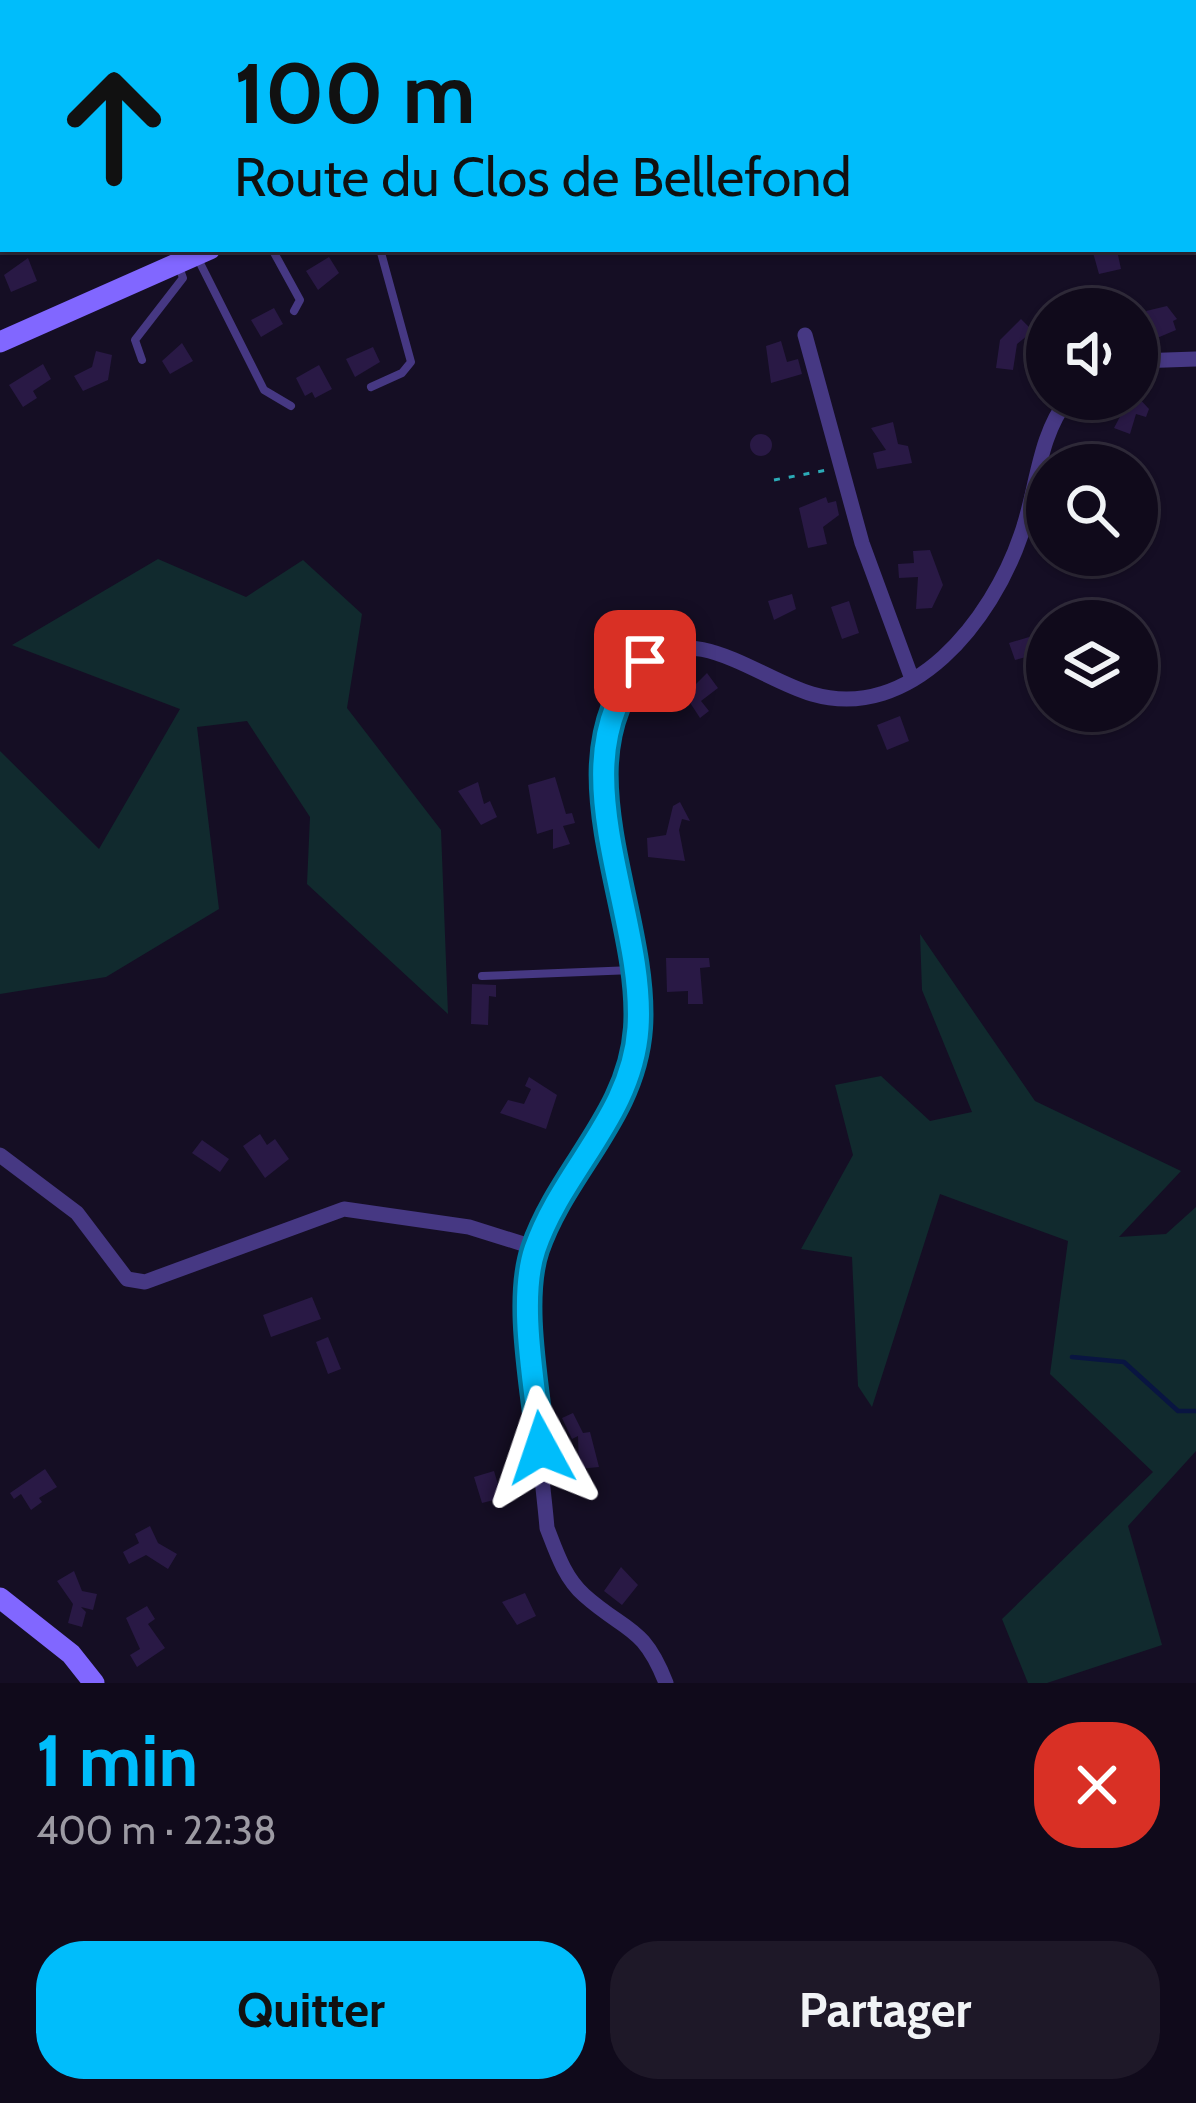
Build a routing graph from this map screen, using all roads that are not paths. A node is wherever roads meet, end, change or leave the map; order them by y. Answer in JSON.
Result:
{"nodes":[{"id":1,"x":274,"y":252,"type":"edge"},
{"id":2,"x":381,"y":252,"type":"edge"},
{"id":3,"x":195,"y":257,"type":"edge"},
{"id":4,"x":294,"y":311,"type":"dead end"},
{"id":5,"x":805,"y":335,"type":"dead end"},
{"id":6,"x":0,"y":341,"type":"edge"},
{"id":7,"x":1196,"y":359,"type":"edge"},
{"id":8,"x":142,"y":360,"type":"dead end"},
{"id":9,"x":1158,"y":360,"type":"edge"},
{"id":10,"x":370,"y":387,"type":"dead end"},
{"id":11,"x":292,"y":406,"type":"dead end"},
{"id":12,"x":1053,"y":420,"type":"edge"},
{"id":13,"x":912,"y":679,"type":"junction"},
{"id":14,"x":634,"y":970,"type":"junction"},
{"id":15,"x":482,"y":976,"type":"dead end"},
{"id":16,"x":0,"y":1155,"type":"edge"},
{"id":17,"x":536,"y":1248,"type":"junction"},
{"id":18,"x":0,"y":1598,"type":"edge"},
{"id":19,"x":94,"y":1683,"type":"edge"},
{"id":20,"x":666,"y":1683,"type":"edge"}],
"edges":[{"from":1,"to":4,"type":"lane"},
{"from":2,"to":10,"type":"lane"},
{"from":3,"to":6,"type":"main road"},
{"from":3,"to":8,"type":"lane"},
{"from":3,"to":11,"type":"lane"},
{"from":5,"to":13,"type":"street"},
{"from":7,"to":9,"type":"street"},
{"from":12,"to":13,"type":"street"},
{"from":13,"to":14,"type":"street"},
{"from":14,"to":15,"type":"lane"},
{"from":14,"to":17,"type":"street"},
{"from":16,"to":17,"type":"street"},
{"from":17,"to":20,"type":"street"},
{"from":18,"to":19,"type":"main road"}]}
